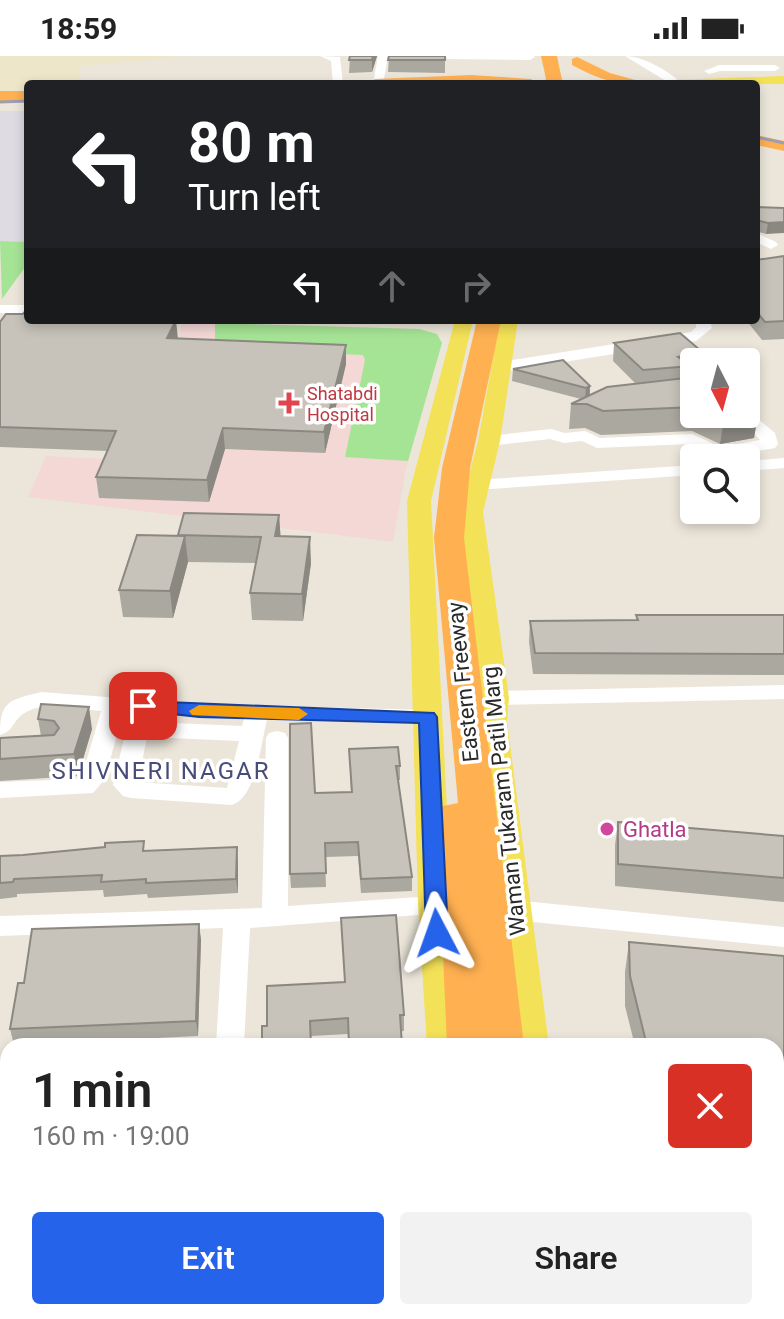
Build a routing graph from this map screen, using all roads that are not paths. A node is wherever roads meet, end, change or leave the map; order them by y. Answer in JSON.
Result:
{"nodes":[{"id":1,"x":325,"y":56,"type":"edge"},
{"id":2,"x":383,"y":56,"type":"edge"},
{"id":3,"x":448,"y":56,"type":"edge"},
{"id":4,"x":549,"y":56,"type":"edge"},
{"id":5,"x":630,"y":56,"type":"edge"},
{"id":6,"x":758,"y":56,"type":"edge"},
{"id":7,"x":507,"y":57,"type":"edge"},
{"id":8,"x":720,"y":57,"type":"edge"},
{"id":9,"x":476,"y":58,"type":"edge"},
{"id":10,"x":571,"y":58,"type":"edge"},
{"id":11,"x":532,"y":59,"type":"edge"},
{"id":12,"x":489,"y":62,"type":"edge"},
{"id":13,"x":746,"y":70,"type":"junction"},
{"id":14,"x":709,"y":71,"type":"dead end"},
{"id":15,"x":781,"y":72,"type":"edge"},
{"id":16,"x":338,"y":80,"type":"edge"},
{"id":17,"x":378,"y":80,"type":"edge"},
{"id":18,"x":471,"y":80,"type":"edge"},
{"id":19,"x":542,"y":80,"type":"edge"},
{"id":20,"x":554,"y":80,"type":"edge"},
{"id":21,"x":564,"y":80,"type":"edge"},
{"id":22,"x":585,"y":80,"type":"edge"},
{"id":23,"x":618,"y":80,"type":"edge"},
{"id":24,"x":674,"y":80,"type":"edge"},
{"id":25,"x":712,"y":80,"type":"edge"},
{"id":26,"x":784,"y":87,"type":"edge"},
{"id":27,"x":760,"y":88,"type":"edge"},
{"id":28,"x":0,"y":96,"type":"edge"},
{"id":29,"x":24,"y":96,"type":"edge"},
{"id":30,"x":0,"y":104,"type":"edge"},
{"id":31,"x":24,"y":104,"type":"edge"},
{"id":32,"x":760,"y":131,"type":"edge"},
{"id":33,"x":784,"y":136,"type":"edge"},
{"id":34,"x":760,"y":141,"type":"edge"},
{"id":35,"x":784,"y":146,"type":"edge"},
{"id":36,"x":760,"y":239,"type":"edge"},
{"id":37,"x":771,"y":245,"type":"dead end"},
{"id":38,"x":0,"y":309,"type":"edge"},
{"id":39,"x":24,"y":309,"type":"edge"},
{"id":40,"x":463,"y":324,"type":"edge"},
{"id":41,"x":470,"y":324,"type":"edge"},
{"id":42,"x":488,"y":324,"type":"edge"},
{"id":43,"x":507,"y":324,"type":"edge"},
{"id":44,"x":704,"y":324,"type":"edge"},
{"id":45,"x":500,"y":367,"type":"junction"},
{"id":46,"x":760,"y":428,"type":"edge"},
{"id":47,"x":489,"y":441,"type":"junction"},
{"id":48,"x":784,"y":463,"type":"edge"},
{"id":49,"x":760,"y":465,"type":"edge"},
{"id":50,"x":680,"y":471,"type":"edge"},
{"id":51,"x":476,"y":485,"type":"junction"},
{"id":52,"x":784,"y":692,"type":"edge"},
{"id":53,"x":495,"y":698,"type":"junction"},
{"id":54,"x":112,"y":712,"type":"junction"},
{"id":55,"x":428,"y":717,"type":"junction"},
{"id":56,"x":149,"y":718,"type":"junction"},
{"id":57,"x":6,"y":721,"type":"edge"},
{"id":58,"x":254,"y":724,"type":"junction"},
{"id":59,"x":277,"y":738,"type":"dead end"},
{"id":60,"x":0,"y":790,"type":"edge"},
{"id":61,"x":435,"y":904,"type":"junction"},
{"id":62,"x":513,"y":910,"type":"junction"},
{"id":63,"x":275,"y":917,"type":"junction"},
{"id":64,"x":237,"y":918,"type":"junction"},
{"id":65,"x":0,"y":926,"type":"edge"},
{"id":66,"x":784,"y":937,"type":"edge"},
{"id":67,"x":230,"y":1038,"type":"edge"},
{"id":68,"x":444,"y":1038,"type":"edge"},
{"id":69,"x":468,"y":1038,"type":"edge"},
{"id":70,"x":501,"y":1038,"type":"edge"},
{"id":71,"x":530,"y":1038,"type":"edge"}],
"edges":[{"from":1,"to":16,"type":"street"},
{"from":2,"to":17,"type":"street"},
{"from":3,"to":9,"type":"street"},
{"from":4,"to":20,"type":"highway"},
{"from":5,"to":24,"type":"street"},
{"from":6,"to":15,"type":"street"},
{"from":7,"to":11,"type":"street"},
{"from":7,"to":12,"type":"street"},
{"from":8,"to":13,"type":"street"},
{"from":9,"to":12,"type":"street"},
{"from":9,"to":18,"type":"street"},
{"from":10,"to":21,"type":"highway"},
{"from":10,"to":22,"type":"highway"},
{"from":10,"to":23,"type":"highway"},
{"from":11,"to":19,"type":"highway"},
{"from":13,"to":14,"type":"street"},
{"from":13,"to":15,"type":"street"},
{"from":15,"to":25,"type":"main road"},
{"from":26,"to":27,"type":"main road"},
{"from":28,"to":29,"type":"highway"},
{"from":30,"to":31,"type":"highway"},
{"from":32,"to":33,"type":"highway"},
{"from":34,"to":35,"type":"highway"},
{"from":36,"to":37,"type":"street"},
{"from":38,"to":39,"type":"street"},
{"from":40,"to":55,"type":"main road"},
{"from":41,"to":69,"type":"highway","name":"Eastern Freeway"},
{"from":42,"to":70,"type":"highway","name":"Eastern Freeway"},
{"from":43,"to":45,"type":"main road","name":"Waman Tukaram Patil Marg"},
{"from":44,"to":45,"type":"street"},
{"from":45,"to":47,"type":"main road","name":"Waman Tukaram Patil Marg"},
{"from":46,"to":47,"type":"street"},
{"from":47,"to":51,"type":"main road","name":"Waman Tukaram Patil Marg"},
{"from":48,"to":49,"type":"street"},
{"from":50,"to":51,"type":"street"},
{"from":51,"to":53,"type":"main road","name":"Waman Tukaram Patil Marg"},
{"from":52,"to":53,"type":"street"},
{"from":53,"to":62,"type":"main road","name":"Waman Tukaram Patil Marg"},
{"from":54,"to":56,"type":"street"},
{"from":54,"to":57,"type":"street"},
{"from":54,"to":60,"type":"street"},
{"from":55,"to":58,"type":"street"},
{"from":55,"to":61,"type":"main road"},
{"from":56,"to":58,"type":"street"},
{"from":56,"to":58,"type":"street"},
{"from":59,"to":63,"type":"street"},
{"from":61,"to":62,"type":"street"},
{"from":61,"to":63,"type":"street"},
{"from":61,"to":68,"type":"main road"},
{"from":62,"to":66,"type":"street"},
{"from":62,"to":71,"type":"main road","name":"Waman Tukaram Patil Marg"},
{"from":63,"to":64,"type":"street"},
{"from":64,"to":65,"type":"street"},
{"from":64,"to":67,"type":"street"}]}
